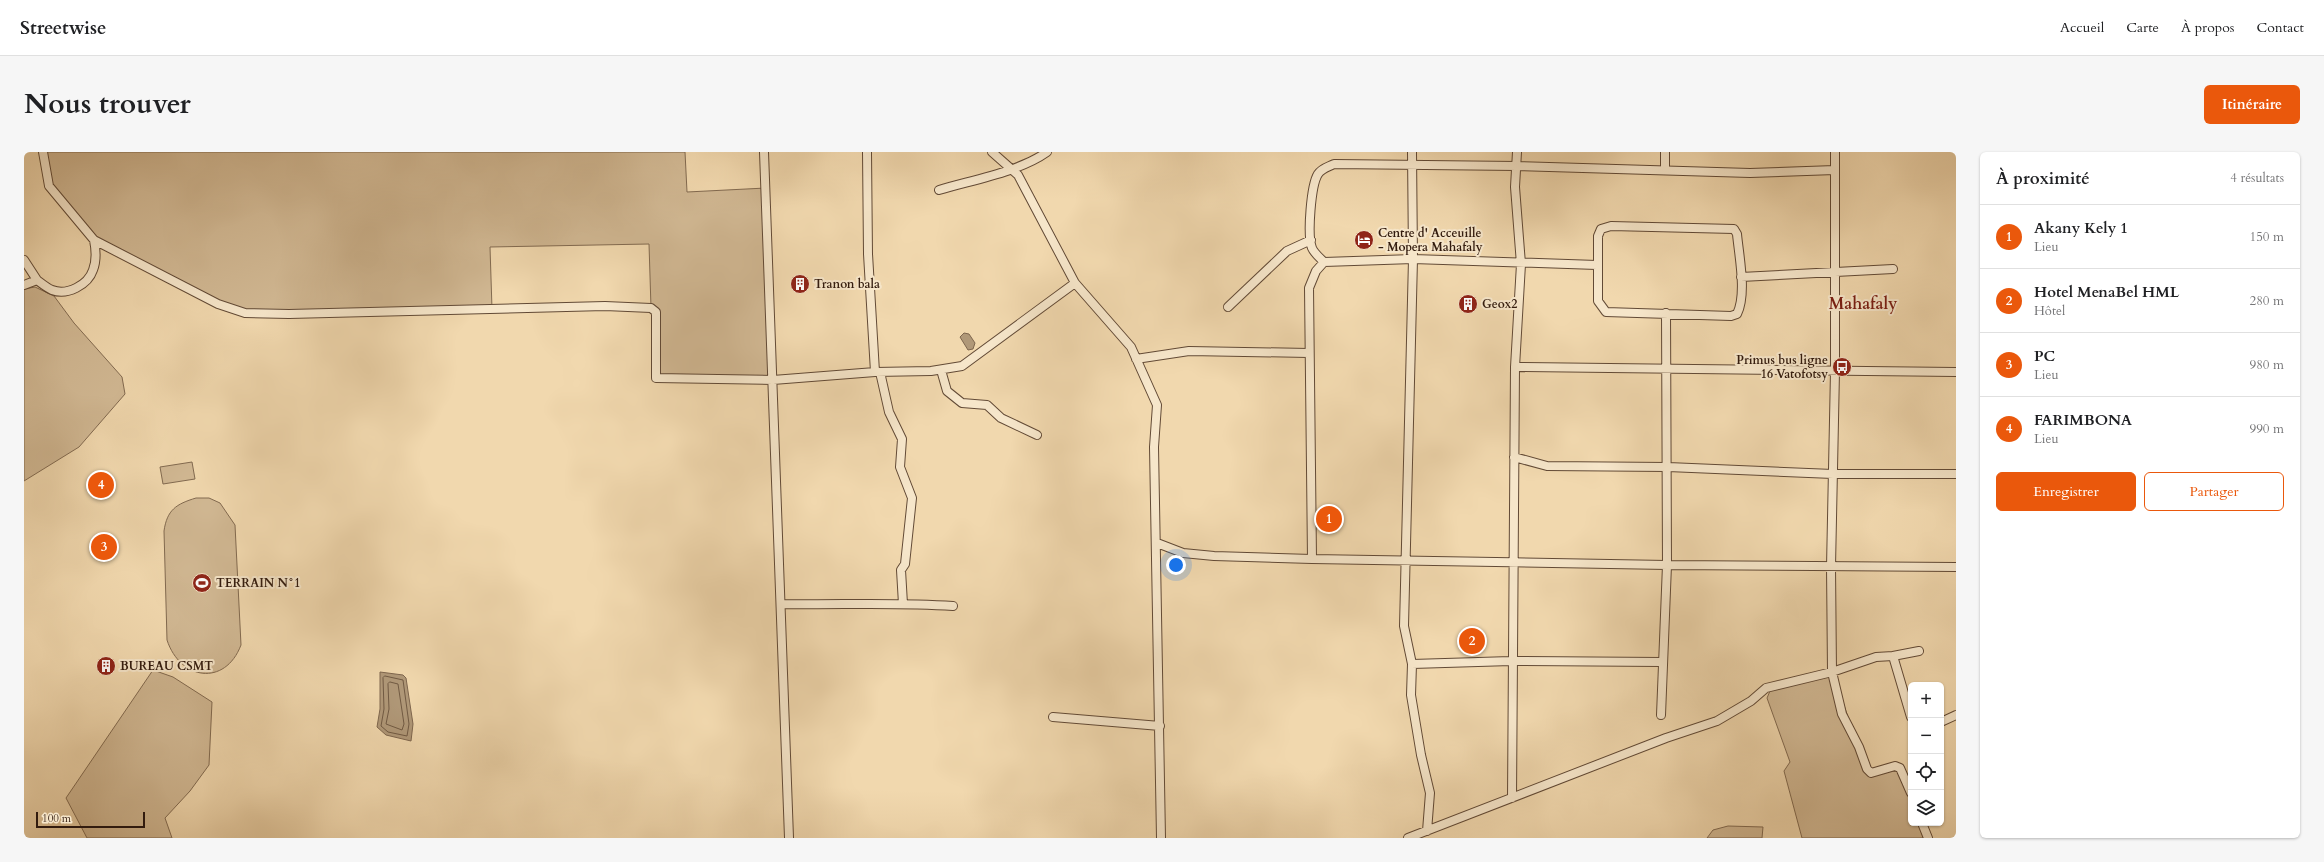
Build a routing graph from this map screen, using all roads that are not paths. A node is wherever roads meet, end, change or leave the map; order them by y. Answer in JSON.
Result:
{"nodes":[{"id":1,"x":43,"y":152,"type":"edge"},
{"id":2,"x":764,"y":152,"type":"edge"},
{"id":3,"x":867,"y":152,"type":"edge"},
{"id":4,"x":992,"y":152,"type":"edge"},
{"id":5,"x":1046,"y":152,"type":"edge"},
{"id":6,"x":1412,"y":152,"type":"edge"},
{"id":7,"x":1517,"y":152,"type":"edge"},
{"id":8,"x":1665,"y":152,"type":"edge"},
{"id":9,"x":1835,"y":152,"type":"edge"},
{"id":10,"x":1412,"y":165,"type":"junction"},
{"id":11,"x":1517,"y":166,"type":"junction"},
{"id":12,"x":1010,"y":169,"type":"junction"},
{"id":13,"x":1665,"y":170,"type":"junction"},
{"id":14,"x":1835,"y":170,"type":"junction"},
{"id":15,"x":939,"y":190,"type":"dead end"},
{"id":16,"x":94,"y":240,"type":"junction"},
{"id":17,"x":1311,"y":240,"type":"junction"},
{"id":18,"x":1413,"y":259,"type":"junction"},
{"id":19,"x":24,"y":260,"type":"edge"},
{"id":20,"x":1324,"y":262,"type":"junction"},
{"id":21,"x":1520,"y":264,"type":"junction"},
{"id":22,"x":1597,"y":265,"type":"junction"},
{"id":23,"x":1894,"y":269,"type":"dead end"},
{"id":24,"x":1836,"y":271,"type":"junction"},
{"id":25,"x":1741,"y":277,"type":"junction"},
{"id":26,"x":37,"y":280,"type":"junction"},
{"id":27,"x":1075,"y":283,"type":"junction"},
{"id":28,"x":24,"y":285,"type":"edge"},
{"id":29,"x":1228,"y":307,"type":"dead end"},
{"id":30,"x":1666,"y":313,"type":"junction"},
{"id":31,"x":1309,"y":353,"type":"junction"},
{"id":32,"x":1136,"y":359,"type":"junction"},
{"id":33,"x":1515,"y":367,"type":"junction"},
{"id":34,"x":1666,"y":367,"type":"junction"},
{"id":35,"x":941,"y":370,"type":"junction"},
{"id":36,"x":1836,"y":371,"type":"junction"},
{"id":37,"x":878,"y":372,"type":"junction"},
{"id":38,"x":1956,"y":372,"type":"edge"},
{"id":39,"x":773,"y":380,"type":"junction"},
{"id":40,"x":1037,"y":435,"type":"dead end"},
{"id":41,"x":1514,"y":457,"type":"junction"},
{"id":42,"x":1668,"y":467,"type":"junction"},
{"id":43,"x":1833,"y":474,"type":"junction"},
{"id":44,"x":1956,"y":474,"type":"edge"},
{"id":45,"x":1157,"y":543,"type":"junction"},
{"id":46,"x":1312,"y":559,"type":"junction"},
{"id":47,"x":1405,"y":560,"type":"junction"},
{"id":48,"x":1513,"y":561,"type":"junction"},
{"id":49,"x":1667,"y":565,"type":"junction"},
{"id":50,"x":1831,"y":567,"type":"junction"},
{"id":51,"x":1956,"y":567,"type":"edge"},
{"id":52,"x":782,"y":604,"type":"junction"},
{"id":53,"x":903,"y":604,"type":"junction"},
{"id":54,"x":953,"y":606,"type":"dead end"},
{"id":55,"x":1919,"y":651,"type":"dead end"},
{"id":56,"x":1893,"y":656,"type":"junction"},
{"id":57,"x":1511,"y":661,"type":"junction"},
{"id":58,"x":1662,"y":662,"type":"junction"},
{"id":59,"x":1412,"y":664,"type":"junction"},
{"id":60,"x":1832,"y":672,"type":"junction"},
{"id":61,"x":1908,"y":707,"type":"edge"},
{"id":62,"x":1661,"y":715,"type":"dead end"},
{"id":63,"x":1956,"y":715,"type":"edge"},
{"id":64,"x":1053,"y":717,"type":"dead end"},
{"id":65,"x":1944,"y":721,"type":"edge"},
{"id":66,"x":1160,"y":726,"type":"junction"},
{"id":67,"x":1910,"y":790,"type":"edge"},
{"id":68,"x":1512,"y":798,"type":"junction"},
{"id":69,"x":1923,"y":826,"type":"edge"},
{"id":70,"x":1427,"y":831,"type":"junction"},
{"id":71,"x":789,"y":838,"type":"edge"},
{"id":72,"x":1161,"y":838,"type":"edge"},
{"id":73,"x":1408,"y":838,"type":"edge"},
{"id":74,"x":1928,"y":838,"type":"edge"}],
"edges":[{"from":1,"to":16,"type":"street"},
{"from":2,"to":39,"type":"street"},
{"from":3,"to":37,"type":"street"},
{"from":4,"to":12,"type":"street"},
{"from":5,"to":12,"type":"street"},
{"from":6,"to":10,"type":"street"},
{"from":7,"to":11,"type":"street"},
{"from":8,"to":13,"type":"street"},
{"from":9,"to":14,"type":"street"},
{"from":10,"to":11,"type":"street"},
{"from":10,"to":17,"type":"street"},
{"from":10,"to":18,"type":"street"},
{"from":11,"to":13,"type":"street"},
{"from":11,"to":21,"type":"street"},
{"from":12,"to":15,"type":"street"},
{"from":12,"to":27,"type":"street"},
{"from":13,"to":14,"type":"street"},
{"from":14,"to":24,"type":"street"},
{"from":16,"to":26,"type":"street"},
{"from":16,"to":39,"type":"street"},
{"from":17,"to":20,"type":"street"},
{"from":17,"to":29,"type":"street"},
{"from":18,"to":20,"type":"street"},
{"from":18,"to":21,"type":"street"},
{"from":18,"to":47,"type":"street"},
{"from":19,"to":26,"type":"street"},
{"from":20,"to":31,"type":"street"},
{"from":21,"to":22,"type":"street"},
{"from":21,"to":33,"type":"street"},
{"from":22,"to":25,"type":"street"},
{"from":22,"to":30,"type":"street"},
{"from":23,"to":24,"type":"street"},
{"from":24,"to":25,"type":"street"},
{"from":24,"to":36,"type":"street"},
{"from":25,"to":30,"type":"street"},
{"from":26,"to":28,"type":"street"},
{"from":27,"to":32,"type":"street"},
{"from":27,"to":35,"type":"street"},
{"from":30,"to":34,"type":"street"},
{"from":31,"to":32,"type":"street"},
{"from":31,"to":46,"type":"street"},
{"from":32,"to":45,"type":"street"},
{"from":33,"to":34,"type":"street"},
{"from":33,"to":41,"type":"street"},
{"from":34,"to":36,"type":"street"},
{"from":34,"to":42,"type":"street"},
{"from":35,"to":37,"type":"street"},
{"from":35,"to":40,"type":"street"},
{"from":36,"to":38,"type":"street"},
{"from":36,"to":43,"type":"street"},
{"from":37,"to":39,"type":"street"},
{"from":37,"to":53,"type":"street"},
{"from":39,"to":52,"type":"street"},
{"from":41,"to":42,"type":"street"},
{"from":41,"to":48,"type":"street"},
{"from":42,"to":43,"type":"street"},
{"from":42,"to":49,"type":"street"},
{"from":43,"to":44,"type":"street"},
{"from":43,"to":50,"type":"street"},
{"from":45,"to":46,"type":"street"},
{"from":45,"to":66,"type":"street"},
{"from":46,"to":47,"type":"street"},
{"from":47,"to":48,"type":"street"},
{"from":47,"to":59,"type":"street"},
{"from":48,"to":49,"type":"street"},
{"from":48,"to":57,"type":"street"},
{"from":49,"to":50,"type":"street"},
{"from":49,"to":58,"type":"street"},
{"from":50,"to":51,"type":"street"},
{"from":50,"to":60,"type":"street"},
{"from":52,"to":53,"type":"street"},
{"from":52,"to":71,"type":"street"},
{"from":53,"to":54,"type":"street"},
{"from":55,"to":56,"type":"street"},
{"from":56,"to":60,"type":"street"},
{"from":56,"to":61,"type":"street"},
{"from":57,"to":58,"type":"street"},
{"from":57,"to":59,"type":"street"},
{"from":57,"to":68,"type":"street"},
{"from":58,"to":62,"type":"street"},
{"from":59,"to":70,"type":"street"},
{"from":60,"to":67,"type":"street"},
{"from":60,"to":68,"type":"street"},
{"from":63,"to":65,"type":"street"},
{"from":64,"to":66,"type":"street"},
{"from":66,"to":72,"type":"street"},
{"from":68,"to":70,"type":"street"},
{"from":69,"to":74,"type":"street"},
{"from":70,"to":73,"type":"street"}]}
